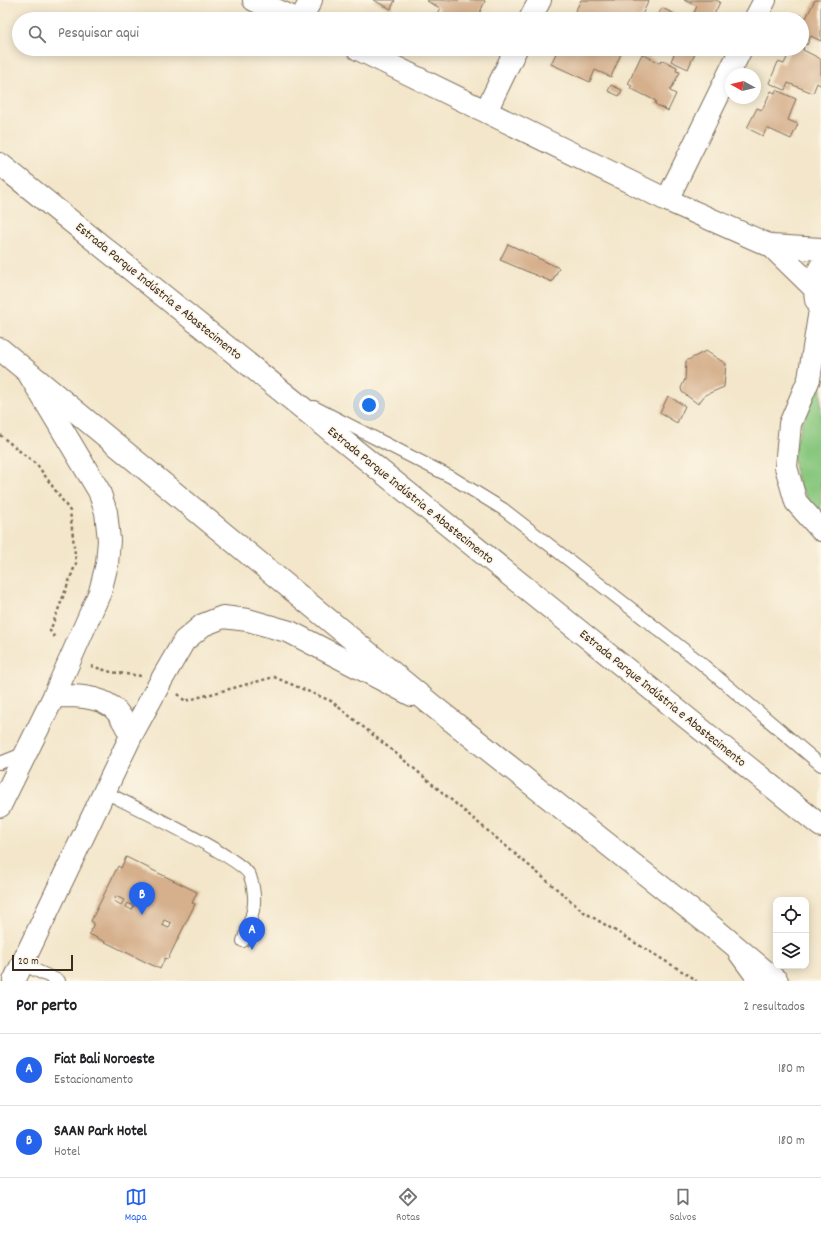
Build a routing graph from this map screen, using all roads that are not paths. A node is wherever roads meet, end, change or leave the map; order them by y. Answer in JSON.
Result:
{"nodes":[{"id":1,"x":254,"y":0,"type":"edge"},
{"id":2,"x":310,"y":0,"type":"edge"},
{"id":3,"x":540,"y":0,"type":"edge"},
{"id":4,"x":765,"y":0,"type":"edge"},
{"id":5,"x":281,"y":12,"type":"edge"},
{"id":6,"x":304,"y":12,"type":"edge"},
{"id":7,"x":534,"y":12,"type":"edge"},
{"id":8,"x":759,"y":12,"type":"edge"},
{"id":9,"x":372,"y":56,"type":"edge"},
{"id":10,"x":513,"y":56,"type":"edge"},
{"id":11,"x":738,"y":56,"type":"edge"},
{"id":12,"x":486,"y":111,"type":"junction"},
{"id":13,"x":0,"y":164,"type":"edge"},
{"id":14,"x":667,"y":200,"type":"junction"},
{"id":15,"x":771,"y":246,"type":"junction"},
{"id":16,"x":821,"y":248,"type":"edge"},
{"id":17,"x":821,"y":266,"type":"edge"},
{"id":18,"x":814,"y":288,"type":"junction"},
{"id":19,"x":821,"y":310,"type":"edge"},
{"id":20,"x":0,"y":349,"type":"edge"},
{"id":21,"x":26,"y":370,"type":"junction"},
{"id":22,"x":815,"y":373,"type":"edge"},
{"id":23,"x":274,"y":387,"type":"junction"},
{"id":24,"x":821,"y":530,"type":"edge"},
{"id":25,"x":54,"y":696,"type":"junction"},
{"id":26,"x":433,"y":706,"type":"junction"},
{"id":27,"x":131,"y":736,"type":"junction"},
{"id":28,"x":27,"y":752,"type":"junction"},
{"id":29,"x":0,"y":763,"type":"edge"},
{"id":30,"x":821,"y":765,"type":"edge"},
{"id":31,"x":105,"y":792,"type":"junction"},
{"id":32,"x":0,"y":806,"type":"edge"},
{"id":33,"x":821,"y":826,"type":"edge"},
{"id":34,"x":716,"y":930,"type":"junction"},
{"id":35,"x":243,"y":941,"type":"dead end"},
{"id":36,"x":18,"y":972,"type":"edge"},
{"id":37,"x":59,"y":981,"type":"edge"},
{"id":38,"x":754,"y":981,"type":"edge"},
{"id":39,"x":777,"y":981,"type":"edge"}],
"edges":[{"from":1,"to":5,"type":"main road"},
{"from":2,"to":6,"type":"main road"},
{"from":3,"to":7,"type":"main road"},
{"from":4,"to":8,"type":"main road"},
{"from":9,"to":12,"type":"main road"},
{"from":10,"to":12,"type":"main road"},
{"from":11,"to":14,"type":"main road"},
{"from":12,"to":14,"type":"main road"},
{"from":13,"to":23,"type":"main road","name":"Estrada Parque Indústria e Abastecimento"},
{"from":14,"to":15,"type":"main road"},
{"from":15,"to":16,"type":"main road"},
{"from":15,"to":18,"type":"main road"},
{"from":17,"to":18,"type":"main road"},
{"from":18,"to":19,"type":"main road"},
{"from":19,"to":22,"type":"main road"},
{"from":20,"to":21,"type":"main road"},
{"from":21,"to":25,"type":"main road"},
{"from":21,"to":26,"type":"main road"},
{"from":22,"to":24,"type":"main road"},
{"from":23,"to":30,"type":"lane"},
{"from":23,"to":33,"type":"main road","name":"Estrada Parque Indústria e Abastecimento"},
{"from":25,"to":27,"type":"main road"},
{"from":25,"to":28,"type":"main road"},
{"from":26,"to":27,"type":"main road"},
{"from":26,"to":34,"type":"main road"},
{"from":27,"to":31,"type":"main road"},
{"from":28,"to":29,"type":"lane"},
{"from":28,"to":32,"type":"main road"},
{"from":31,"to":35,"type":"lane"},
{"from":31,"to":36,"type":"main road"},
{"from":34,"to":38,"type":"lane"},
{"from":34,"to":39,"type":"main road"},
{"from":36,"to":37,"type":"lane"}]}
